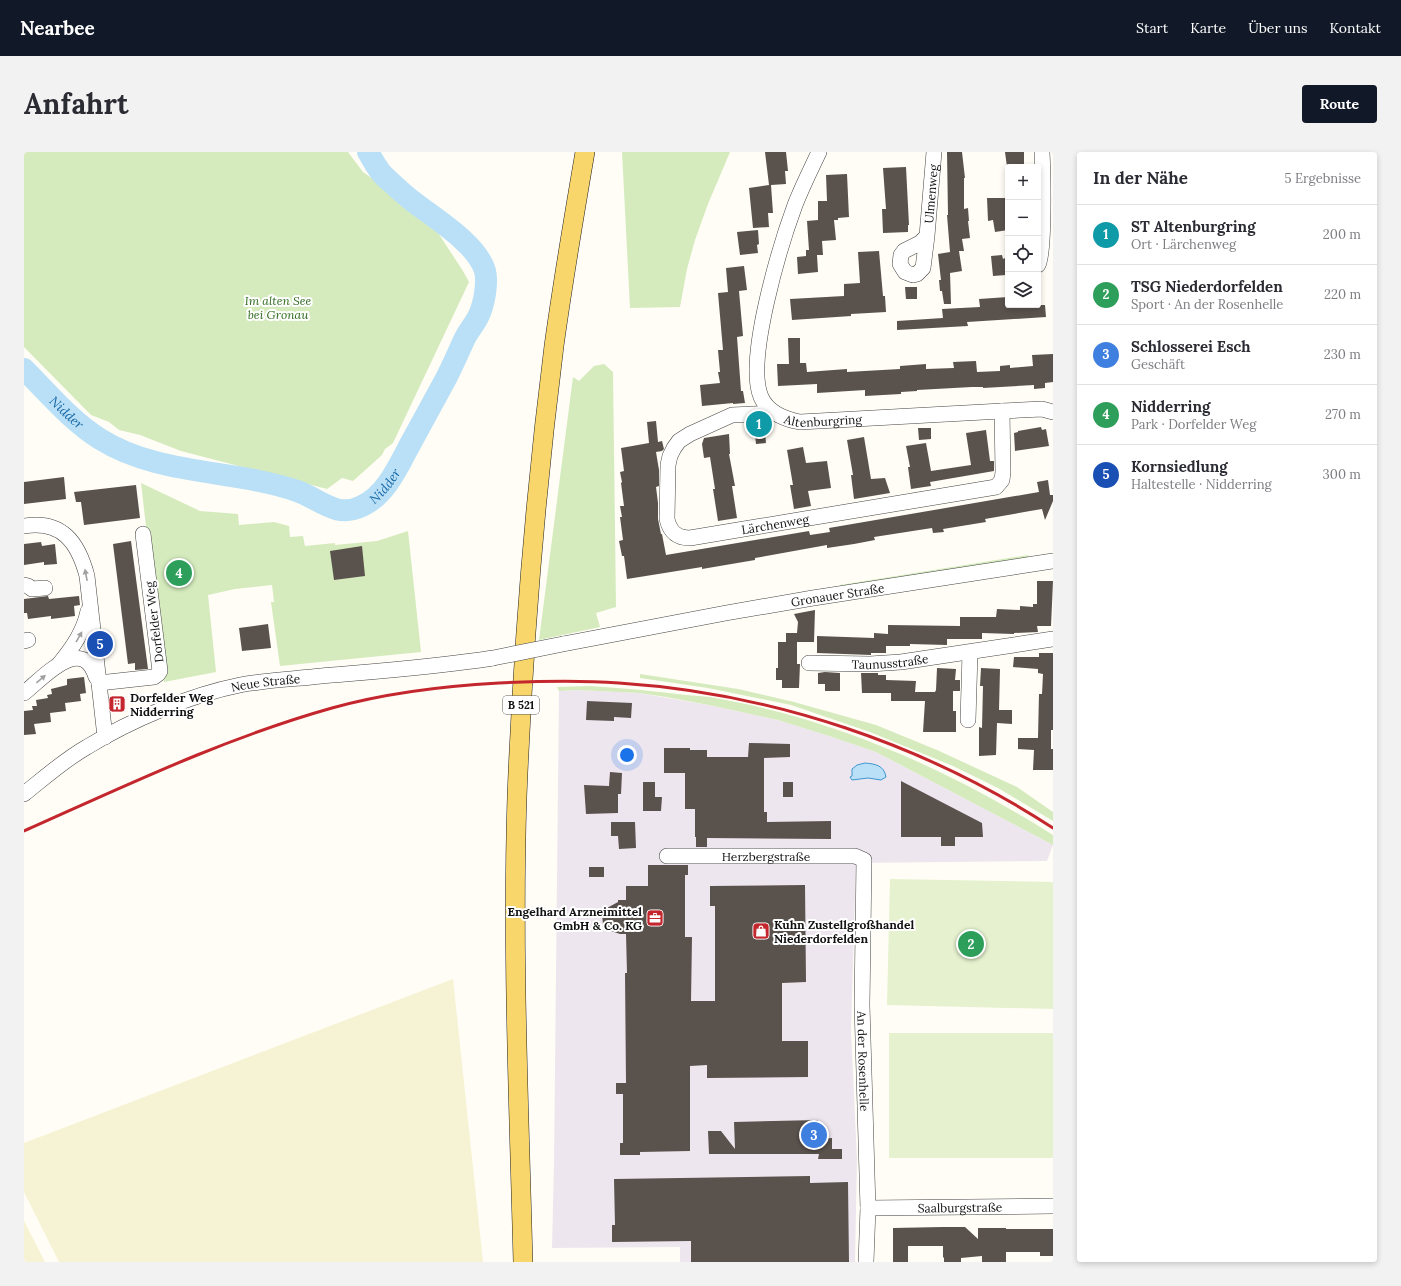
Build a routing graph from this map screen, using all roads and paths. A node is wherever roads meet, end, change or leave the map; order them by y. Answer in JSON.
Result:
{"nodes":[{"id":1,"x":585,"y":152,"type":"edge"},
{"id":2,"x":819,"y":152,"type":"edge"},
{"id":3,"x":934,"y":152,"type":"edge"},
{"id":4,"x":1042,"y":152,"type":"edge"},
{"id":5,"x":927,"y":236,"type":"dead end"},
{"id":6,"x":1040,"y":236,"type":"edge"},
{"id":7,"x":1002,"y":410,"type":"junction"},
{"id":8,"x":1053,"y":412,"type":"edge"},
{"id":9,"x":774,"y":413,"type":"junction"},
{"id":10,"x":24,"y":526,"type":"edge"},
{"id":11,"x":143,"y":534,"type":"dead end"},
{"id":12,"x":1053,"y":561,"type":"edge"},
{"id":13,"x":24,"y":585,"type":"edge"},
{"id":14,"x":45,"y":588,"type":"dead end"},
{"id":15,"x":90,"y":604,"type":"junction"},
{"id":16,"x":1053,"y":639,"type":"edge"},
{"id":17,"x":563,"y":644,"type":"joint"},
{"id":18,"x":970,"y":653,"type":"junction"},
{"id":19,"x":809,"y":663,"type":"dead end"},
{"id":20,"x":58,"y":665,"type":"junction"},
{"id":21,"x":99,"y":683,"type":"junction"},
{"id":22,"x":24,"y":693,"type":"edge"},
{"id":23,"x":968,"y":720,"type":"dead end"},
{"id":24,"x":105,"y":736,"type":"junction"},
{"id":25,"x":24,"y":794,"type":"edge"},
{"id":26,"x":667,"y":856,"type":"dead end"},
{"id":27,"x":864,"y":860,"type":"joint"},
{"id":28,"x":1053,"y":1206,"type":"edge"},
{"id":29,"x":868,"y":1208,"type":"junction"},
{"id":30,"x":523,"y":1262,"type":"edge"},
{"id":31,"x":866,"y":1262,"type":"edge"}],
"edges":[{"from":1,"to":30,"type":"main road","number":"B 521"},
{"from":2,"to":9,"type":"street","name":"Altenburgring"},
{"from":3,"to":5,"type":"street","name":"Ulmenweg"},
{"from":4,"to":6,"type":"street"},
{"from":7,"to":8,"type":"street","name":"Altenburgring"},
{"from":7,"to":9,"type":"street","name":"Altenburgring"},
{"from":7,"to":9,"type":"street","name":"Lärchenweg"},
{"from":15,"to":10,"type":"street","one_way":true},
{"from":11,"to":21,"type":"street","name":"Dorfelder Weg"},
{"from":12,"to":17,"type":"street","name":"Gronauer Straße"},
{"from":13,"to":14,"type":"street"},
{"from":20,"to":15,"type":"street","one_way":true},
{"from":15,"to":21,"type":"street"},
{"from":16,"to":18,"type":"street","name":"Taunusstraße"},
{"from":17,"to":24,"type":"street","name":"Neue Straße","bridge":true},
{"from":18,"to":19,"type":"street","name":"Taunusstraße"},
{"from":18,"to":23,"type":"street"},
{"from":20,"to":21,"type":"street"},
{"from":22,"to":20,"type":"street","one_way":true},
{"from":21,"to":24,"type":"street"},
{"from":24,"to":25,"type":"street","name":"Neue Straße"},
{"from":26,"to":27,"type":"street","name":"Herzbergstraße"},
{"from":27,"to":29,"type":"street","name":"An der Rosenhelle"},
{"from":28,"to":29,"type":"street","name":"Saalburgstraße"},
{"from":29,"to":31,"type":"street","name":"An der Rosenhelle"}]}
